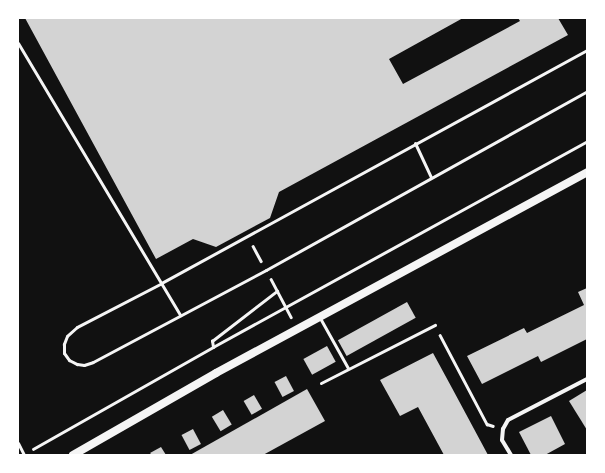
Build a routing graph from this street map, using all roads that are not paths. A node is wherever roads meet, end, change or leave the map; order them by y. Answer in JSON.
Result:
{"nodes":[{"id":1,"x":18,"y":43,"type":"edge"},
{"id":2,"x":587,"y":50,"type":"edge"},
{"id":3,"x":587,"y":91,"type":"edge"},
{"id":4,"x":415,"y":143,"type":"junction"},
{"id":5,"x":587,"y":172,"type":"edge"},
{"id":6,"x":431,"y":177,"type":"junction"},
{"id":7,"x":162,"y":283,"type":"junction"},
{"id":8,"x":180,"y":315,"type":"junction"},
{"id":9,"x":320,"y":316,"type":"junction"},
{"id":10,"x":435,"y":325,"type":"road end"},
{"id":11,"x":348,"y":368,"type":"junction"},
{"id":12,"x":587,"y":379,"type":"edge"},
{"id":13,"x":321,"y":383,"type":"dead end"},
{"id":14,"x":18,"y":443,"type":"edge"},
{"id":15,"x":24,"y":454,"type":"edge"},
{"id":16,"x":73,"y":455,"type":"edge"},
{"id":17,"x":511,"y":455,"type":"edge"}],
"edges":[{"from":1,"to":7,"type":"lane"},
{"from":2,"to":4,"type":"lane"},
{"from":3,"to":6,"type":"lane"},
{"from":4,"to":6,"type":"lane"},
{"from":4,"to":7,"type":"lane"},
{"from":5,"to":9,"type":"main road"},
{"from":6,"to":8,"type":"lane"},
{"from":7,"to":8,"type":"lane"},
{"from":7,"to":8,"type":"lane"},
{"from":9,"to":11,"type":"lane"},
{"from":9,"to":16,"type":"main road"},
{"from":10,"to":11,"type":"lane"},
{"from":11,"to":13,"type":"lane"},
{"from":12,"to":17,"type":"street"},
{"from":14,"to":15,"type":"lane"}]}
